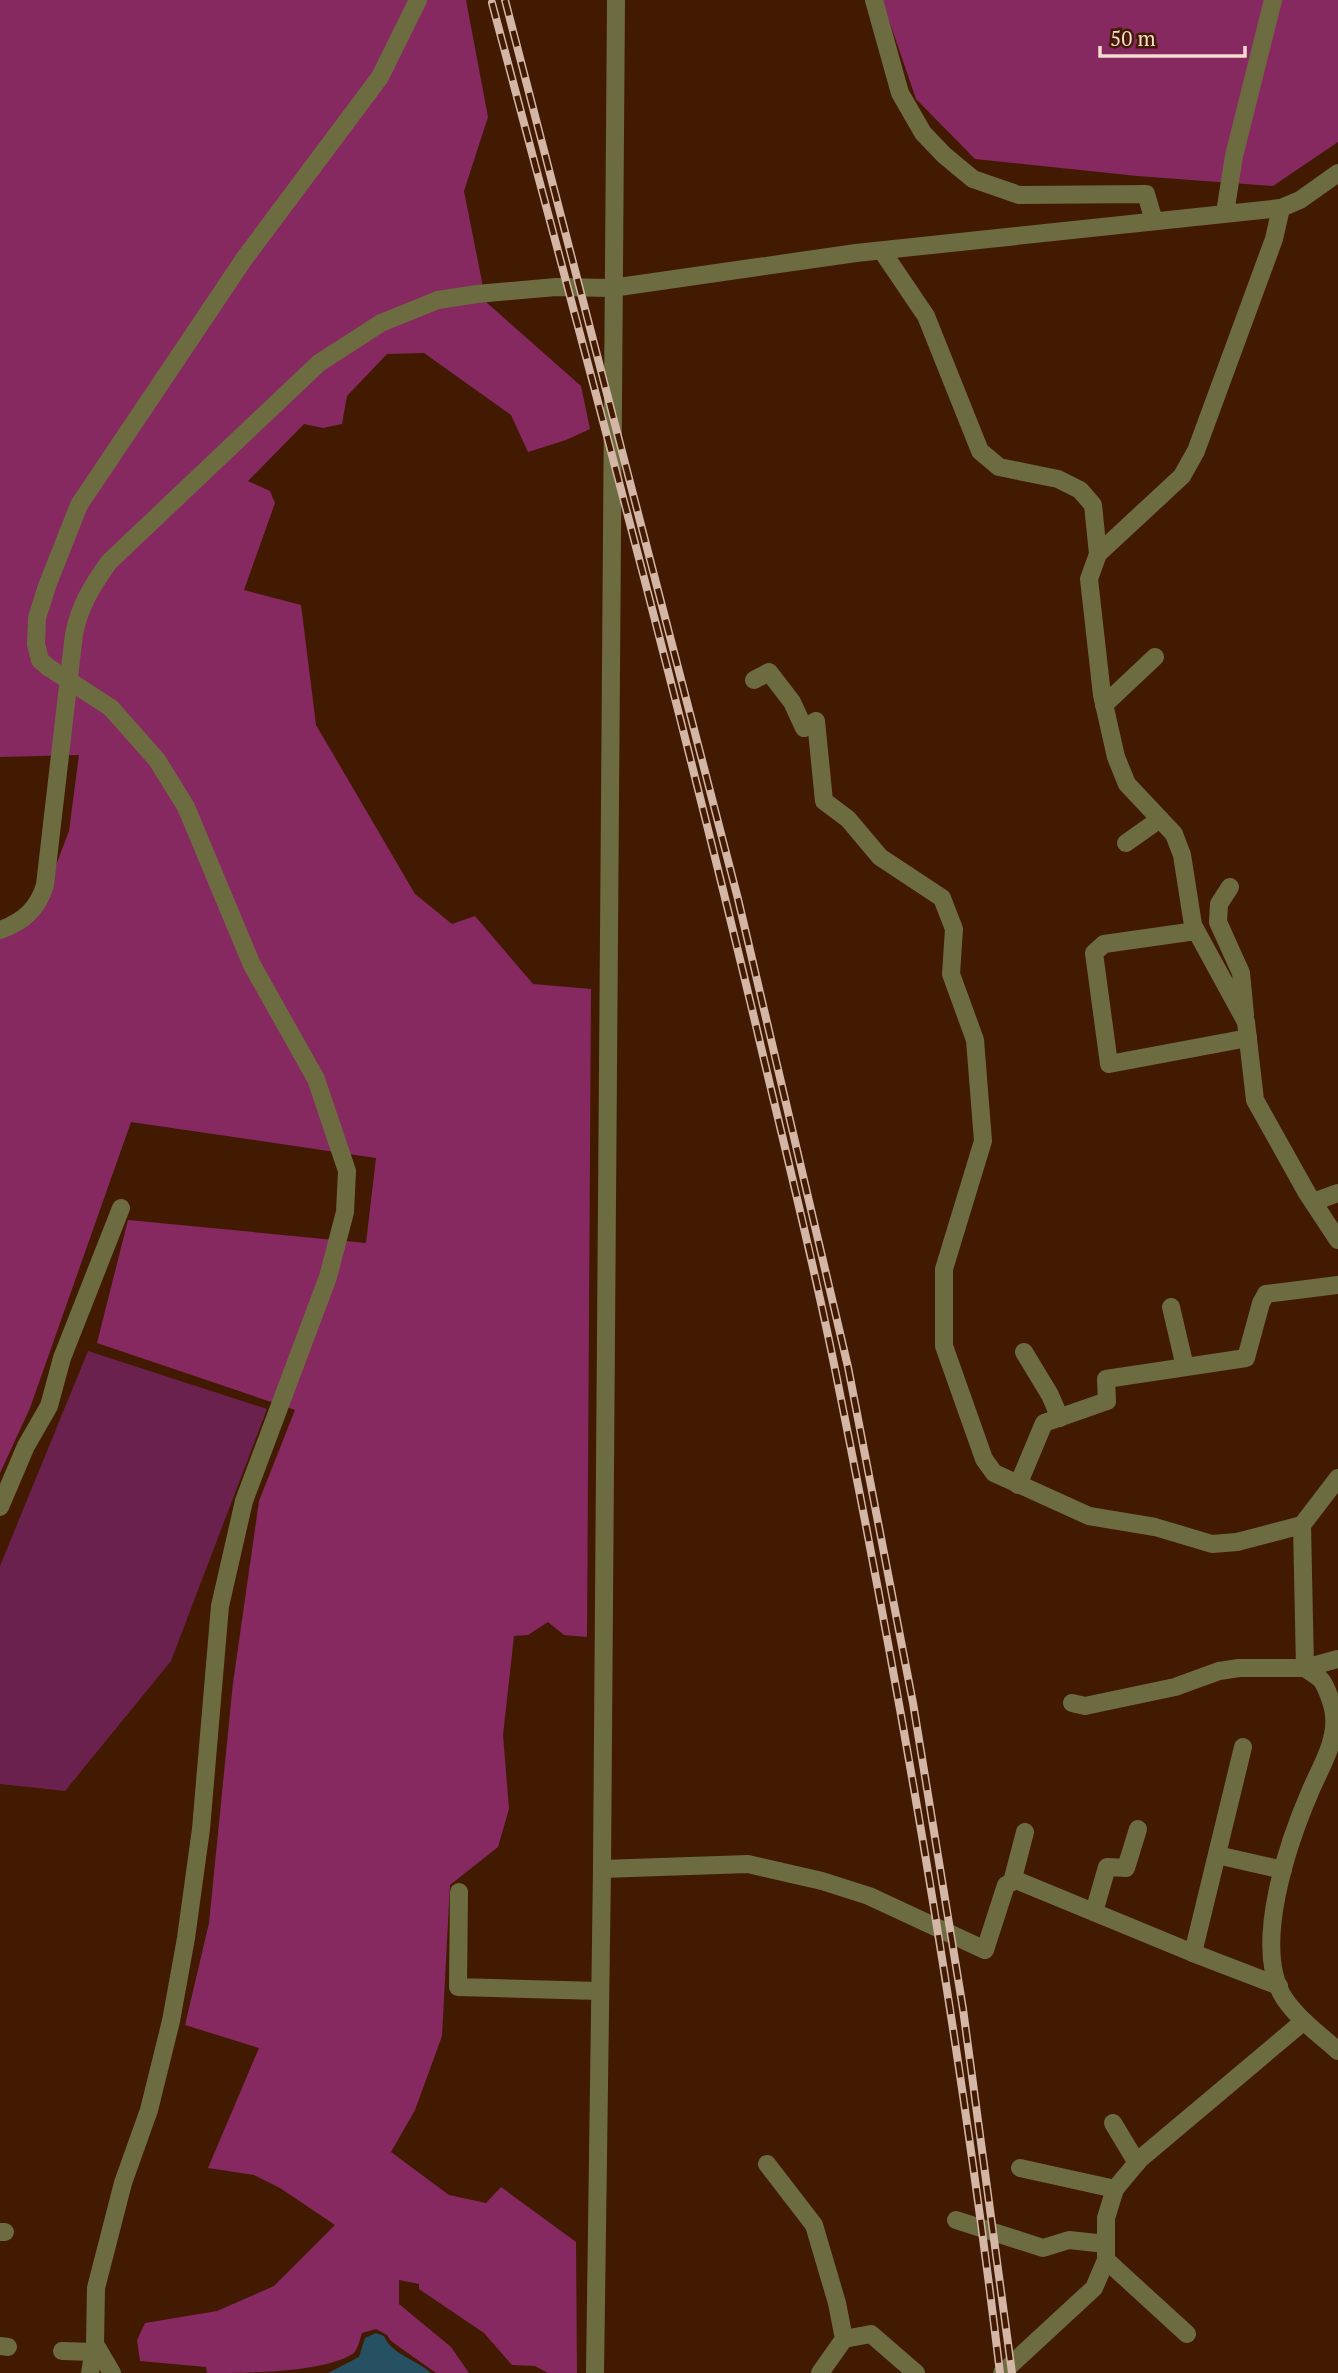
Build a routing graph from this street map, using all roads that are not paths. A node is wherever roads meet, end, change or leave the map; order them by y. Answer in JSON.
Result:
{"nodes":[{"id":1,"x":418,"y":0,"type":"edge"},
{"id":2,"x":616,"y":0,"type":"edge"},
{"id":3,"x":874,"y":0,"type":"edge"},
{"id":4,"x":1273,"y":0,"type":"edge"},
{"id":5,"x":1338,"y":173,"type":"edge"},
{"id":6,"x":1281,"y":208,"type":"junction"},
{"id":7,"x":1225,"y":213,"type":"junction"},
{"id":8,"x":1154,"y":221,"type":"junction"},
{"id":9,"x":882,"y":251,"type":"junction"},
{"id":10,"x":612,"y":288,"type":"junction"},
{"id":11,"x":1098,"y":554,"type":"junction"},
{"id":12,"x":1155,"y":657,"type":"dead end"},
{"id":13,"x":754,"y":680,"type":"dead end"},
{"id":14,"x":1104,"y":705,"type":"junction"},
{"id":15,"x":1160,"y":819,"type":"junction"},
{"id":16,"x":1126,"y":843,"type":"dead end"},
{"id":17,"x":1230,"y":887,"type":"dead end"},
{"id":18,"x":0,"y":930,"type":"edge"},
{"id":19,"x":1196,"y":930,"type":"junction"},
{"id":20,"x":1247,"y":1030,"type":"junction"},
{"id":21,"x":1338,"y":1193,"type":"edge"},
{"id":22,"x":1313,"y":1202,"type":"junction"},
{"id":23,"x":121,"y":1208,"type":"dead end"},
{"id":24,"x":1338,"y":1240,"type":"edge"},
{"id":25,"x":1338,"y":1285,"type":"edge"},
{"id":26,"x":1171,"y":1307,"type":"dead end"},
{"id":27,"x":1024,"y":1352,"type":"dead end"},
{"id":28,"x":1185,"y":1367,"type":"junction"},
{"id":29,"x":1052,"y":1421,"type":"junction"},
{"id":30,"x":1338,"y":1478,"type":"edge"},
{"id":31,"x":1018,"y":1485,"type":"junction"},
{"id":32,"x":0,"y":1507,"type":"edge"},
{"id":33,"x":1302,"y":1525,"type":"junction"},
{"id":34,"x":1338,"y":1659,"type":"edge"},
{"id":35,"x":1305,"y":1668,"type":"junction"},
{"id":36,"x":1072,"y":1703,"type":"dead end"},
{"id":37,"x":1334,"y":1707,"type":"edge"},
{"id":38,"x":1243,"y":1748,"type":"dead end"},
{"id":39,"x":1138,"y":1829,"type":"dead end"},
{"id":40,"x":1026,"y":1832,"type":"dead end"},
{"id":41,"x":1217,"y":1855,"type":"junction"},
{"id":42,"x":602,"y":1869,"type":"junction"},
{"id":43,"x":1283,"y":1870,"type":"junction"},
{"id":44,"x":1012,"y":1882,"type":"junction"},
{"id":45,"x":459,"y":1892,"type":"dead end"},
{"id":46,"x":1094,"y":1912,"type":"junction"},
{"id":47,"x":1193,"y":1953,"type":"junction"},
{"id":48,"x":1279,"y":1986,"type":"junction"},
{"id":49,"x":600,"y":1991,"type":"junction"},
{"id":50,"x":1304,"y":2021,"type":"junction"},
{"id":51,"x":1338,"y":2051,"type":"edge"},
{"id":52,"x":1113,"y":2123,"type":"dead end"},
{"id":53,"x":1137,"y":2163,"type":"junction"},
{"id":54,"x":767,"y":2164,"type":"dead end"},
{"id":55,"x":1020,"y":2168,"type":"dead end"},
{"id":56,"x":1115,"y":2189,"type":"junction"},
{"id":57,"x":956,"y":2220,"type":"dead end"},
{"id":58,"x":1106,"y":2252,"type":"junction"},
{"id":59,"x":1187,"y":2334,"type":"dead end"},
{"id":60,"x":844,"y":2339,"type":"junction"},
{"id":61,"x":94,"y":2348,"type":"junction"},
{"id":62,"x":62,"y":2351,"type":"dead end"},
{"id":63,"x":90,"y":2373,"type":"edge"},
{"id":64,"x":112,"y":2373,"type":"edge"},
{"id":65,"x":595,"y":2373,"type":"edge"},
{"id":66,"x":820,"y":2373,"type":"edge"},
{"id":67,"x":916,"y":2373,"type":"edge"},
{"id":68,"x":1002,"y":2373,"type":"edge"}],
"edges":[{"from":1,"to":61,"type":"street","bridge":true},
{"from":2,"to":10,"type":"street"},
{"from":3,"to":8,"type":"street"},
{"from":4,"to":7,"type":"street"},
{"from":5,"to":6,"type":"street"},
{"from":6,"to":7,"type":"street"},
{"from":6,"to":11,"type":"street"},
{"from":7,"to":8,"type":"street"},
{"from":8,"to":9,"type":"street"},
{"from":9,"to":10,"type":"street"},
{"from":9,"to":11,"type":"street"},
{"from":10,"to":18,"type":"street"},
{"from":10,"to":42,"type":"street"},
{"from":11,"to":14,"type":"street"},
{"from":12,"to":14,"type":"street"},
{"from":13,"to":31,"type":"street"},
{"from":14,"to":15,"type":"street"},
{"from":15,"to":16,"type":"street"},
{"from":15,"to":19,"type":"street"},
{"from":17,"to":20,"type":"street"},
{"from":19,"to":20,"type":"street"},
{"from":19,"to":20,"type":"street"},
{"from":20,"to":22,"type":"street"},
{"from":21,"to":22,"type":"street"},
{"from":22,"to":24,"type":"street"},
{"from":23,"to":32,"type":"street"},
{"from":25,"to":28,"type":"street"},
{"from":26,"to":28,"type":"street"},
{"from":27,"to":29,"type":"street"},
{"from":28,"to":29,"type":"street"},
{"from":29,"to":31,"type":"street"},
{"from":30,"to":33,"type":"street"},
{"from":31,"to":33,"type":"street"},
{"from":33,"to":35,"type":"street"},
{"from":34,"to":35,"type":"street"},
{"from":35,"to":36,"type":"street"},
{"from":35,"to":37,"type":"street"},
{"from":37,"to":43,"type":"street"},
{"from":38,"to":41,"type":"street"},
{"from":39,"to":46,"type":"street"},
{"from":40,"to":44,"type":"street"},
{"from":41,"to":43,"type":"street"},
{"from":41,"to":47,"type":"street"},
{"from":42,"to":44,"type":"street"},
{"from":42,"to":49,"type":"street"},
{"from":43,"to":48,"type":"street"},
{"from":44,"to":46,"type":"street"},
{"from":45,"to":49,"type":"street"},
{"from":46,"to":47,"type":"street"},
{"from":47,"to":48,"type":"street"},
{"from":48,"to":50,"type":"street"},
{"from":49,"to":65,"type":"street"},
{"from":50,"to":51,"type":"street"},
{"from":50,"to":53,"type":"street"},
{"from":52,"to":53,"type":"street"},
{"from":53,"to":56,"type":"street"},
{"from":54,"to":60,"type":"street"},
{"from":55,"to":56,"type":"street"},
{"from":56,"to":58,"type":"street"},
{"from":57,"to":58,"type":"street"},
{"from":58,"to":59,"type":"street"},
{"from":58,"to":68,"type":"street"},
{"from":60,"to":66,"type":"street"},
{"from":60,"to":67,"type":"street"},
{"from":61,"to":62,"type":"street"},
{"from":61,"to":63,"type":"street"},
{"from":61,"to":64,"type":"street"}]}
